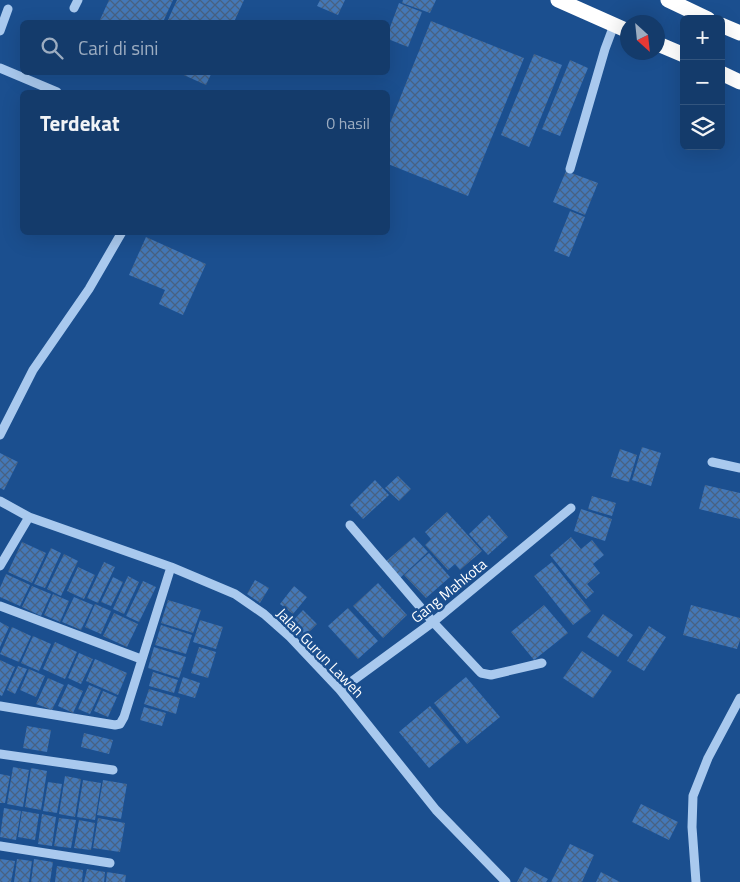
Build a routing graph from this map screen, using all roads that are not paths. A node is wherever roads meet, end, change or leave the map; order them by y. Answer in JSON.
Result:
{"nodes":[{"id":1,"x":558,"y":0,"type":"edge"},
{"id":2,"x":668,"y":0,"type":"edge"},
{"id":3,"x":8,"y":9,"type":"dead end"},
{"id":4,"x":700,"y":15,"type":"edge"},
{"id":5,"x":725,"y":27,"type":"edge"},
{"id":6,"x":620,"y":28,"type":"edge"},
{"id":7,"x":620,"y":29,"type":"edge"},
{"id":8,"x":0,"y":31,"type":"edge"},
{"id":9,"x":740,"y":33,"type":"edge"},
{"id":10,"x":665,"y":47,"type":"edge"},
{"id":11,"x":680,"y":53,"type":"edge"},
{"id":12,"x":0,"y":68,"type":"edge"},
{"id":13,"x":725,"y":75,"type":"edge"},
{"id":14,"x":740,"y":82,"type":"edge"},
{"id":15,"x":52,"y":90,"type":"edge"},
{"id":16,"x":570,"y":169,"type":"dead end"},
{"id":17,"x":120,"y":235,"type":"edge"},
{"id":18,"x":0,"y":435,"type":"edge"},
{"id":19,"x":712,"y":462,"type":"dead end"},
{"id":20,"x":740,"y":468,"type":"edge"},
{"id":21,"x":0,"y":501,"type":"edge"},
{"id":22,"x":572,"y":508,"type":"dead end"},
{"id":23,"x":29,"y":517,"type":"junction"},
{"id":24,"x":350,"y":525,"type":"dead end"},
{"id":25,"x":0,"y":566,"type":"edge"},
{"id":26,"x":171,"y":567,"type":"junction"},
{"id":27,"x":0,"y":606,"type":"edge"},
{"id":28,"x":433,"y":622,"type":"junction"},
{"id":29,"x":141,"y":658,"type":"junction"},
{"id":30,"x":542,"y":663,"type":"dead end"},
{"id":31,"x":340,"y":690,"type":"junction"},
{"id":32,"x":740,"y":698,"type":"edge"},
{"id":33,"x":0,"y":706,"type":"edge"},
{"id":34,"x":0,"y":754,"type":"edge"},
{"id":35,"x":113,"y":770,"type":"dead end"},
{"id":36,"x":0,"y":846,"type":"edge"},
{"id":37,"x":110,"y":864,"type":"dead end"},
{"id":38,"x":506,"y":882,"type":"edge"},
{"id":39,"x":696,"y":882,"type":"edge"}],
"edges":[{"from":1,"to":6,"type":"highway"},
{"from":2,"to":4,"type":"highway"},
{"from":3,"to":8,"type":"street"},
{"from":5,"to":9,"type":"highway"},
{"from":7,"to":16,"type":"street"},
{"from":10,"to":11,"type":"highway"},
{"from":12,"to":15,"type":"street"},
{"from":13,"to":14,"type":"highway"},
{"from":17,"to":18,"type":"street"},
{"from":19,"to":20,"type":"street"},
{"from":21,"to":23,"type":"street","name":"Jalan Gurun Laweh"},
{"from":22,"to":28,"type":"street","name":"Gang Mahkota"},
{"from":23,"to":25,"type":"street"},
{"from":23,"to":26,"type":"street","name":"Jalan Gurun Laweh"},
{"from":24,"to":28,"type":"street"},
{"from":26,"to":29,"type":"street"},
{"from":26,"to":31,"type":"street","name":"Jalan Gurun Laweh"},
{"from":27,"to":29,"type":"street"},
{"from":28,"to":30,"type":"street"},
{"from":28,"to":31,"type":"street","name":"Gang Mahkota"},
{"from":29,"to":33,"type":"street"},
{"from":31,"to":38,"type":"street","name":"Jalan Gurun Laweh"},
{"from":32,"to":39,"type":"street"},
{"from":34,"to":35,"type":"street"},
{"from":36,"to":37,"type":"street"}]}
